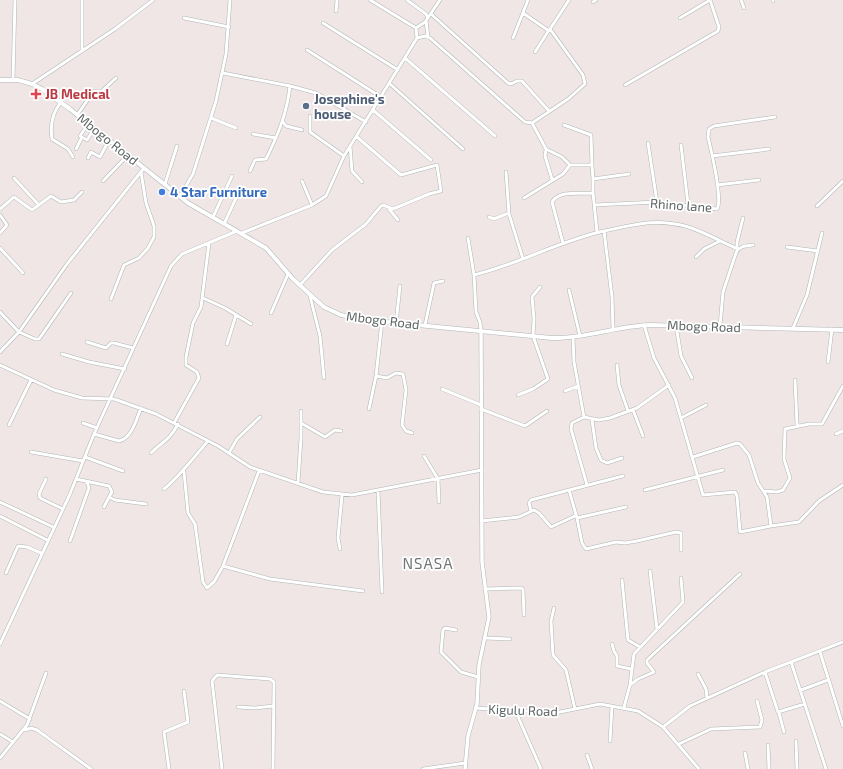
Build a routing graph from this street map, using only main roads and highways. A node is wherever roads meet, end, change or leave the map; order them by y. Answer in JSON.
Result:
{"nodes":[{"id":1,"x":0,"y":80,"type":"edge"},
{"id":2,"x":843,"y":330,"type":"edge"}],
"edges":[{"from":1,"to":2,"type":"main road","name":"Mbogo Road"}]}
